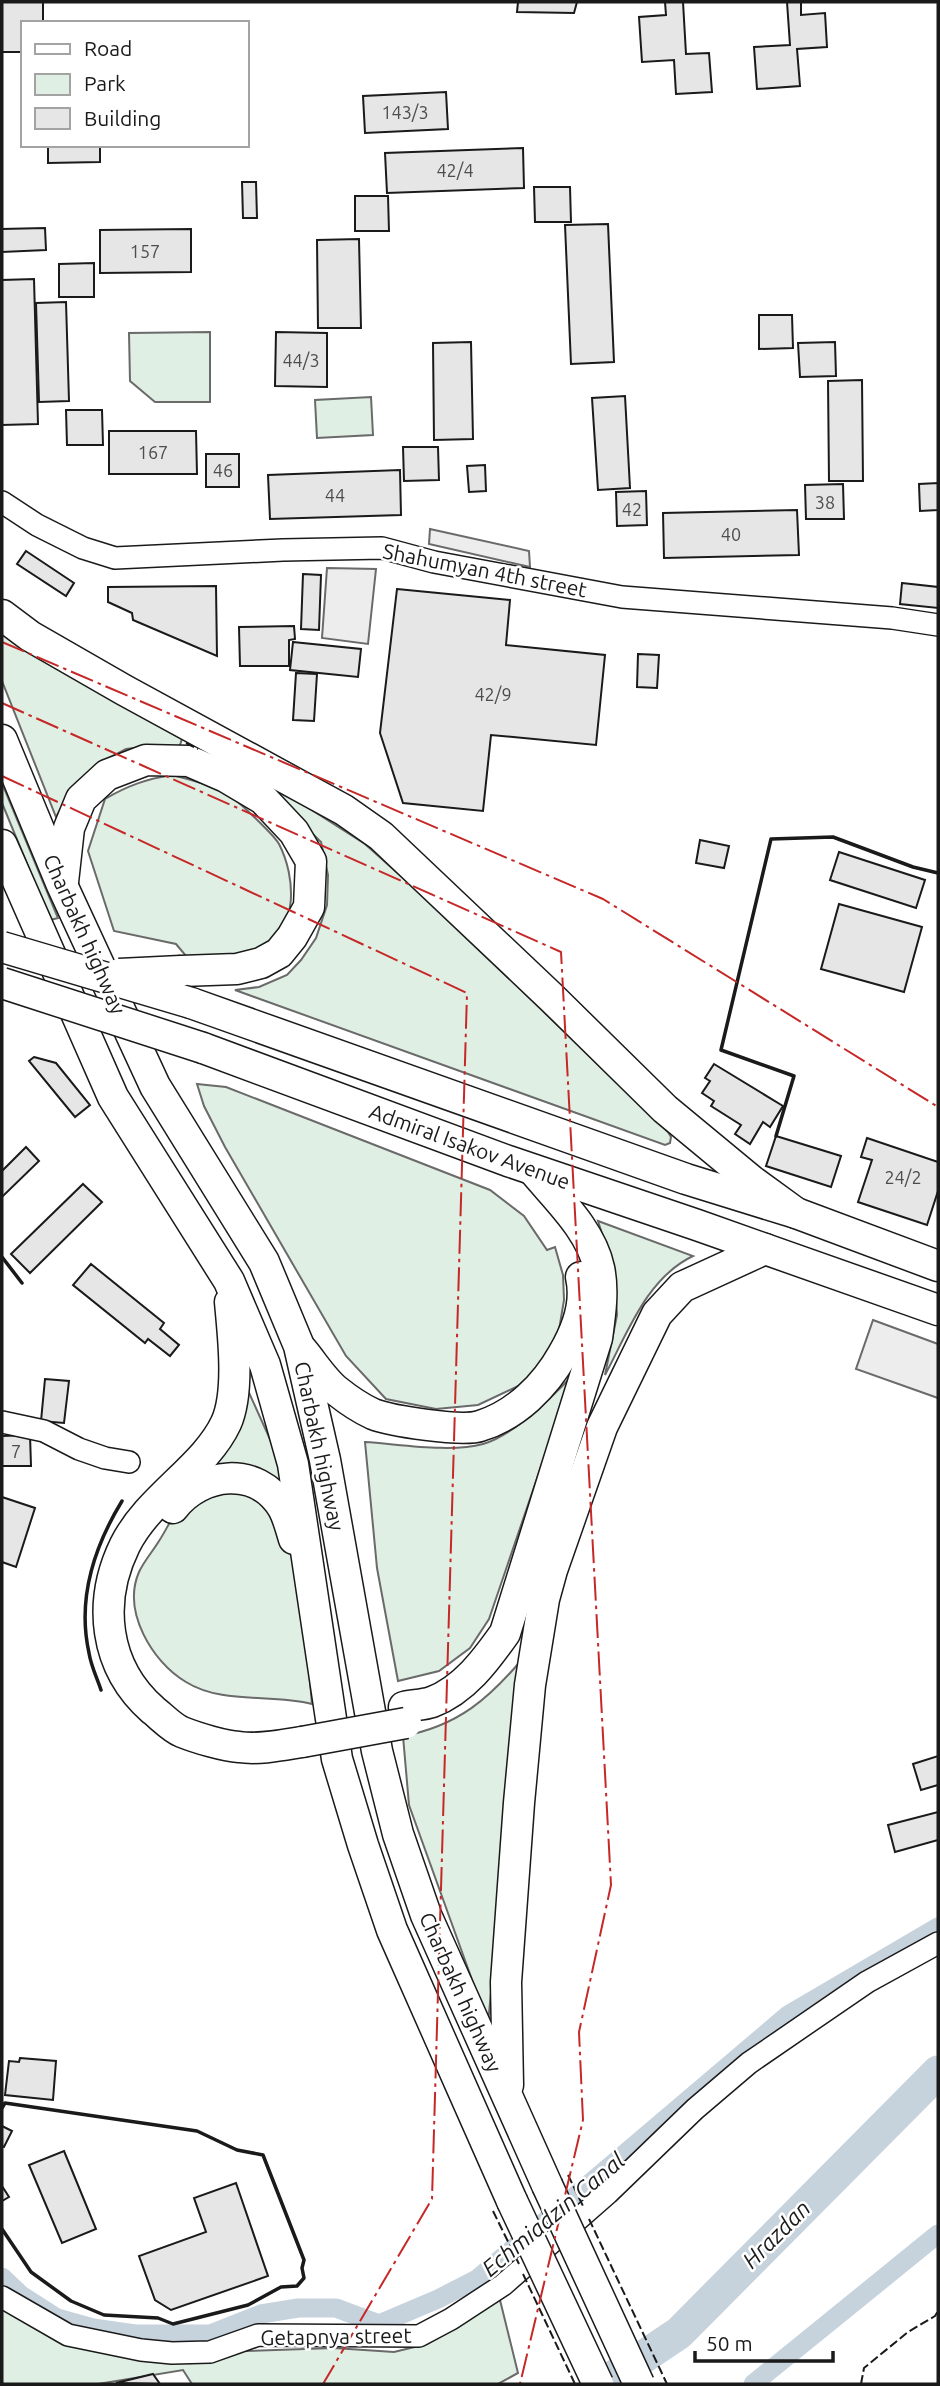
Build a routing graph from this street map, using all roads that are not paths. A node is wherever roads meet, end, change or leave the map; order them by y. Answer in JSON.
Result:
{"nodes":[{"id":1,"x":2,"y":502,"type":"edge"},
{"id":2,"x":2,"y":615,"type":"edge"},
{"id":3,"x":938,"y":625,"type":"edge"},
{"id":4,"x":3,"y":749,"type":"edge"},
{"id":5,"x":2,"y":845,"type":"edge"},
{"id":6,"x":62,"y":885,"type":"junction"},
{"id":7,"x":2,"y":947,"type":"edge"},
{"id":8,"x":94,"y":975,"type":"junction"},
{"id":9,"x":2,"y":983,"type":"edge"},
{"id":10,"x":520,"y":1165,"type":"junction"},
{"id":11,"x":796,"y":1213,"type":"junction"},
{"id":12,"x":765,"y":1248,"type":"junction"},
{"id":13,"x":938,"y":1266,"type":"edge"},
{"id":14,"x":229,"y":1280,"type":"junction"},
{"id":15,"x":938,"y":1310,"type":"edge"},
{"id":16,"x":299,"y":1346,"type":"junction"},
{"id":17,"x":2,"y":1423,"type":"edge"},
{"id":18,"x":129,"y":1462,"type":"dead end"},
{"id":19,"x":312,"y":1584,"type":"junction"},
{"id":20,"x":544,"y":1599,"type":"junction"},
{"id":21,"x":405,"y":1715,"type":"junction"},
{"id":22,"x":302,"y":1734,"type":"junction"},
{"id":23,"x":938,"y":1943,"type":"edge"},
{"id":24,"x":508,"y":2099,"type":"junction"},
{"id":25,"x":2,"y":2297,"type":"edge"},
{"id":26,"x":598,"y":2384,"type":"edge"},
{"id":27,"x":639,"y":2384,"type":"edge"}],
"edges":[{"from":1,"to":3,"type":"street","name":"Shahumyan 4th street"},
{"from":2,"to":11,"type":"highway"},
{"from":4,"to":6,"type":"highway","name":"Charbakh highway"},
{"from":5,"to":14,"type":"highway","name":"Charbakh highway"},
{"from":6,"to":8,"type":"highway","bridge":true},
{"from":6,"to":16,"type":"highway","name":"Charbakh highway"},
{"from":7,"to":8,"type":"highway","name":"Admiral Isakov Avenue","bridge":true},
{"from":8,"to":11,"type":"highway","name":"Admiral Isakov Avenue","bridge":true},
{"from":9,"to":10,"type":"highway","name":"Admiral Isakov Avenue","bridge":true},
{"from":10,"to":12,"type":"highway","name":"Admiral Isakov Avenue"},
{"from":10,"to":16,"type":"highway"},
{"from":10,"to":21,"type":"highway"},
{"from":11,"to":13,"type":"highway","name":"Admiral Isakov Avenue"},
{"from":12,"to":15,"type":"highway","name":"Admiral Isakov Avenue"},
{"from":12,"to":20,"type":"highway"},
{"from":14,"to":19,"type":"highway","name":"Charbakh highway"},
{"from":14,"to":22,"type":"highway"},
{"from":16,"to":24,"type":"highway","name":"Charbakh highway"},
{"from":17,"to":18,"type":"street"},
{"from":19,"to":22,"type":"highway"},
{"from":19,"to":26,"type":"highway","name":"Charbakh highway","bridge":true},
{"from":20,"to":21,"type":"highway"},
{"from":20,"to":24,"type":"highway"},
{"from":21,"to":22,"type":"highway","bridge":true},
{"from":23,"to":25,"type":"street","name":"Getapnya street"},
{"from":24,"to":27,"type":"highway","name":"Charbakh highway","bridge":true}]}
